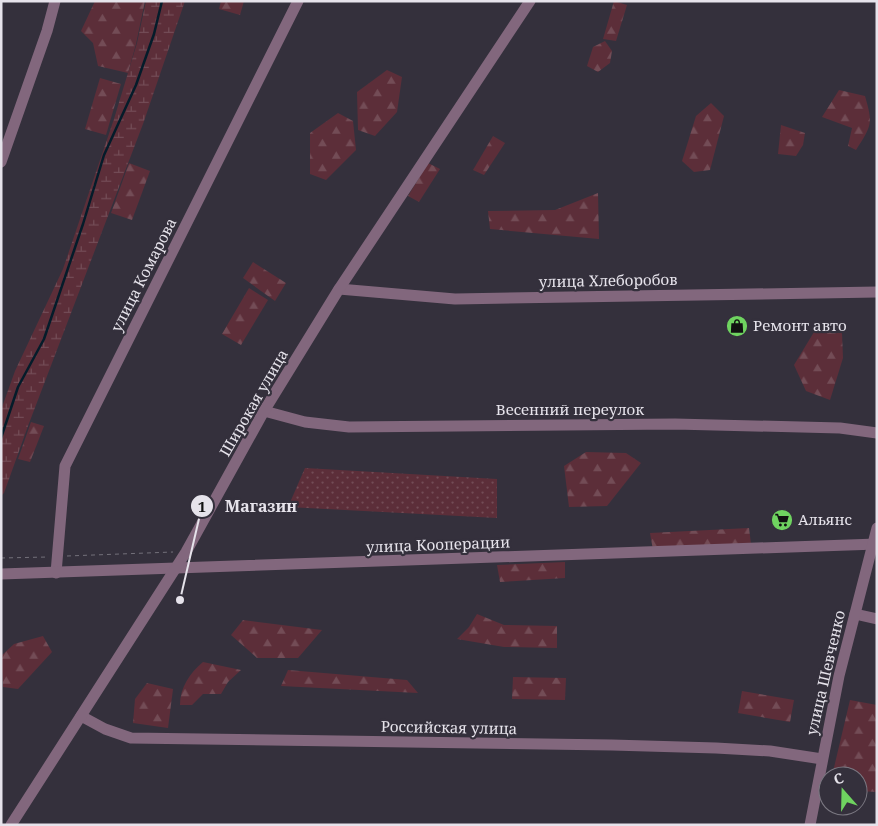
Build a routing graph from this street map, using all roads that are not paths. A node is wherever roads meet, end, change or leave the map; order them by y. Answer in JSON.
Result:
{"nodes":[{"id":1,"x":55,"y":1,"type":"edge"},
{"id":2,"x":298,"y":1,"type":"edge"},
{"id":3,"x":530,"y":1,"type":"edge"},
{"id":4,"x":1,"y":162,"type":"edge"},
{"id":5,"x":340,"y":290,"type":"junction"},
{"id":6,"x":877,"y":292,"type":"edge"},
{"id":7,"x":264,"y":411,"type":"junction"},
{"id":8,"x":877,"y":433,"type":"edge"},
{"id":9,"x":877,"y":528,"type":"edge"},
{"id":10,"x":875,"y":544,"type":"edge"},
{"id":11,"x":175,"y":570,"type":"junction"},
{"id":12,"x":56,"y":573,"type":"junction"},
{"id":13,"x":1,"y":574,"type":"edge"},
{"id":14,"x":855,"y":614,"type":"junction"},
{"id":15,"x":877,"y":619,"type":"edge"},
{"id":16,"x":81,"y":716,"type":"junction"},
{"id":17,"x":822,"y":760,"type":"junction"},
{"id":18,"x":12,"y":825,"type":"edge"},
{"id":19,"x":810,"y":825,"type":"edge"}],
"edges":[{"from":1,"to":4,"type":"street"},
{"from":2,"to":12,"type":"street","name":"улица Комарова"},
{"from":3,"to":5,"type":"street","name":"Широкая улица"},
{"from":5,"to":6,"type":"street","name":"улица Хлеборобов"},
{"from":5,"to":7,"type":"street","name":"Широкая улица"},
{"from":7,"to":8,"type":"street","name":"Весенний переулок"},
{"from":7,"to":11,"type":"street","name":"Широкая улица"},
{"from":9,"to":10,"type":"street","name":"улица Шевченко"},
{"from":10,"to":11,"type":"street","name":"улица Кооперации"},
{"from":10,"to":14,"type":"street","name":"улица Шевченко"},
{"from":11,"to":12,"type":"street","name":"улица Кооперации"},
{"from":11,"to":16,"type":"street","name":"Широкая улица"},
{"from":12,"to":13,"type":"street","name":"улица Кооперации"},
{"from":14,"to":15,"type":"street"},
{"from":14,"to":17,"type":"street","name":"улица Шевченко"},
{"from":16,"to":17,"type":"street","name":"Российская улица"},
{"from":16,"to":18,"type":"street","name":"Широкая улица"},
{"from":17,"to":19,"type":"street","name":"улица Шевченко"}]}
